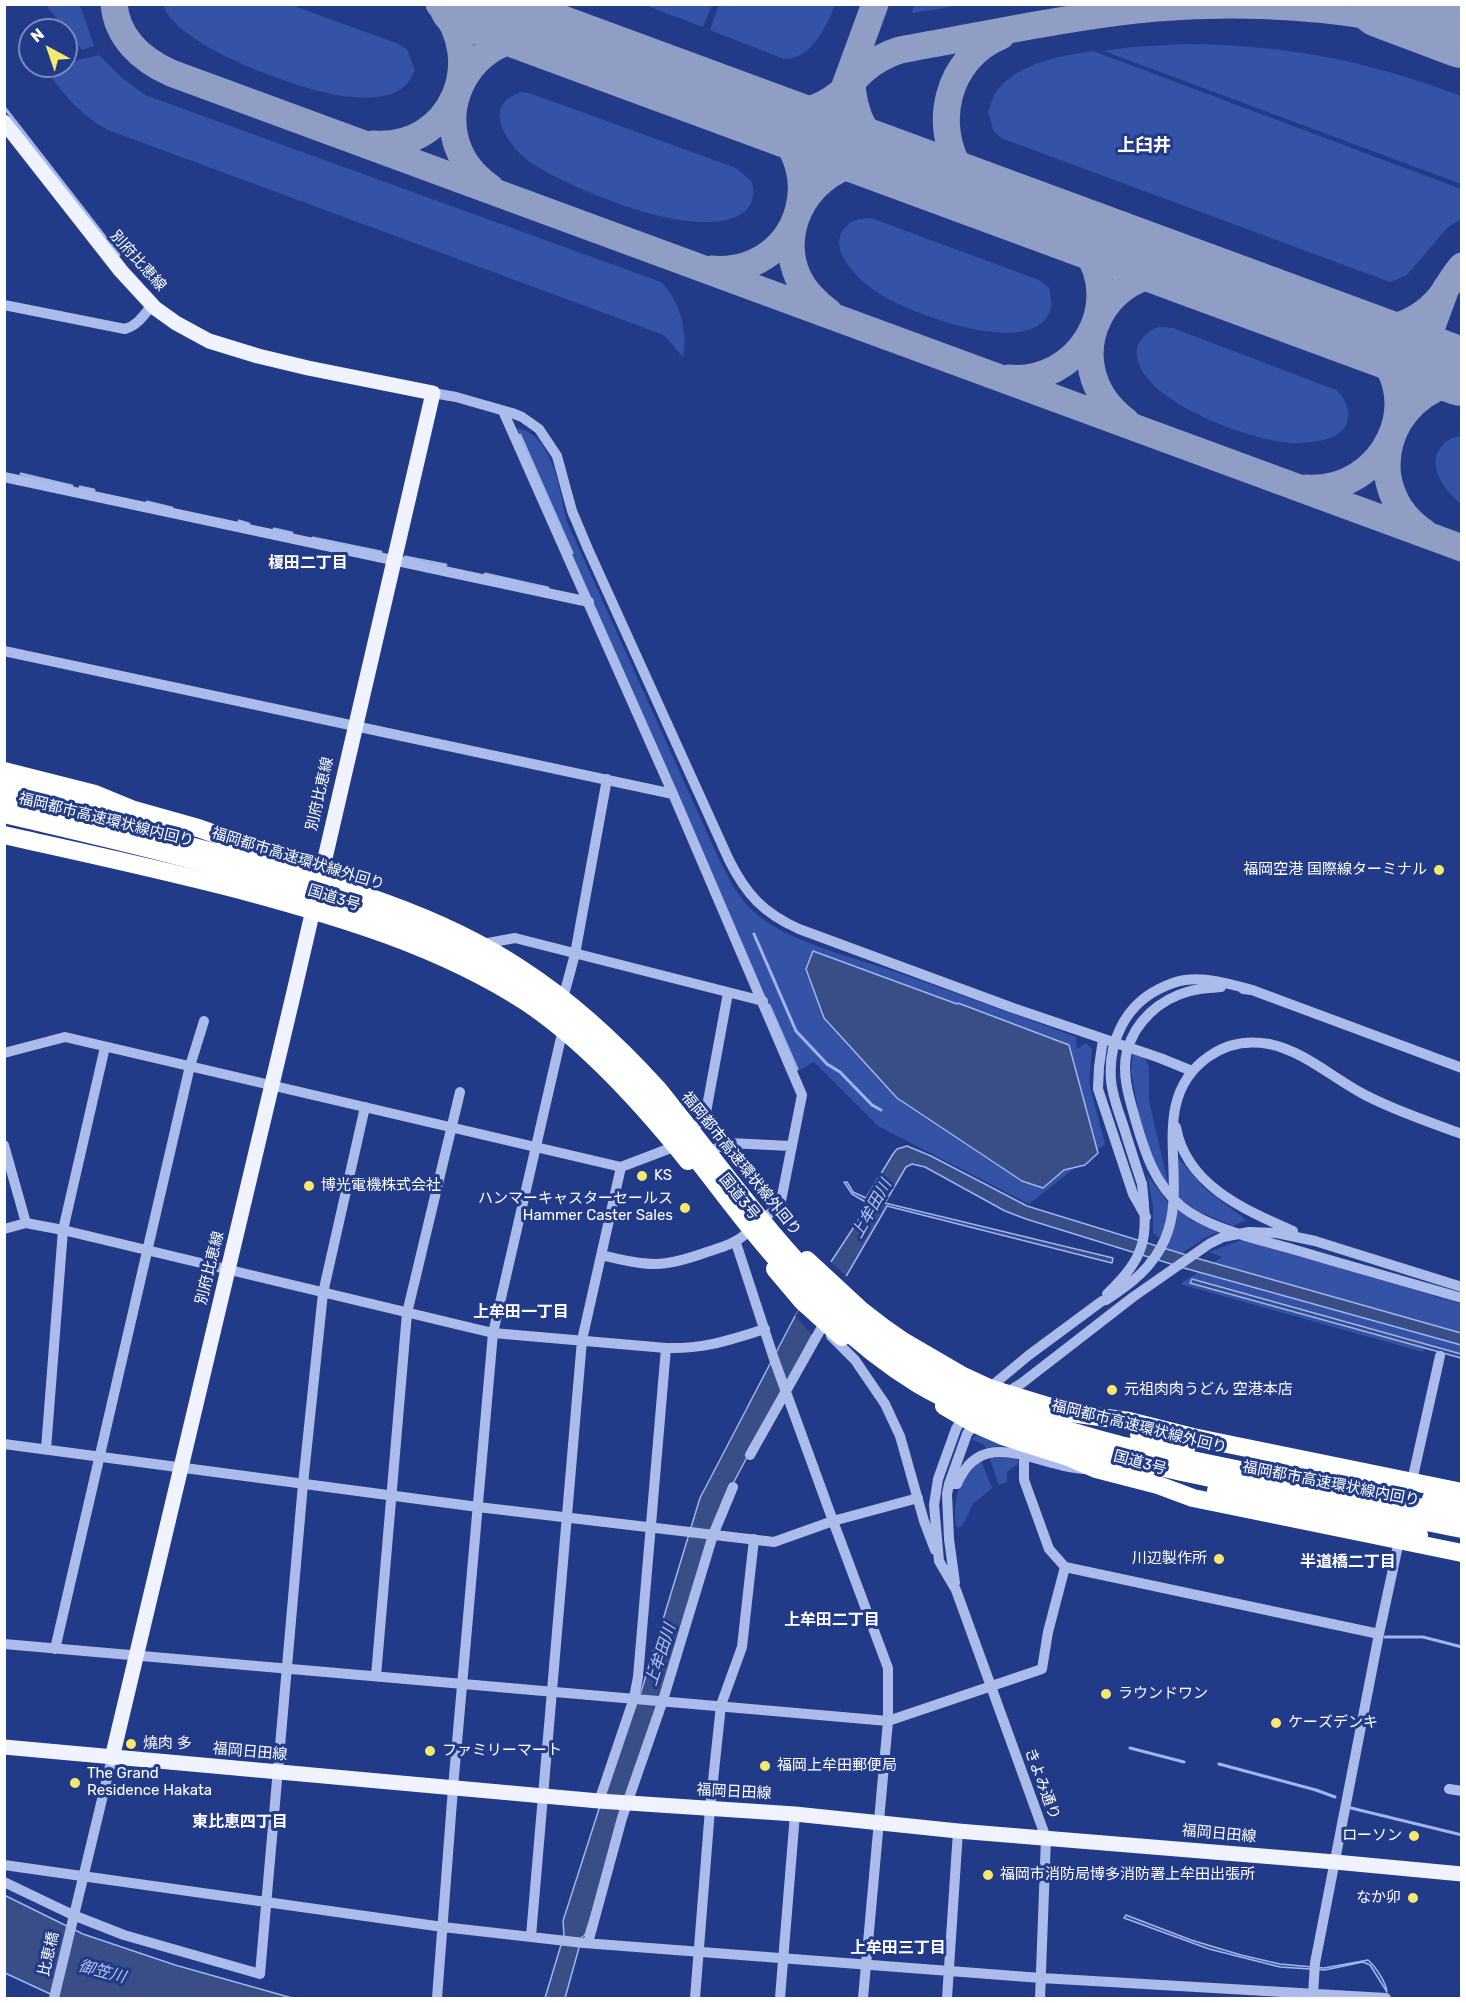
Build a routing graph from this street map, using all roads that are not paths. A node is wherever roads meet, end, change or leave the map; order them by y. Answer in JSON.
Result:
{"nodes":[{"id":1,"x":4,"y":122,"type":"edge"},
{"id":2,"x":4,"y":304,"type":"edge"},
{"id":3,"x":152,"y":305,"type":"junction"},
{"id":4,"x":433,"y":393,"type":"junction"},
{"id":5,"x":506,"y":411,"type":"junction"},
{"id":6,"x":4,"y":477,"type":"edge"},
{"id":7,"x":394,"y":561,"type":"junction"},
{"id":8,"x":589,"y":602,"type":"junction"},
{"id":9,"x":4,"y":651,"type":"edge"},
{"id":10,"x":354,"y":727,"type":"junction"},
{"id":11,"x":4,"y":771,"type":"edge"},
{"id":12,"x":607,"y":779,"type":"junction"},
{"id":13,"x":4,"y":785,"type":"edge"},
{"id":14,"x":673,"y":794,"type":"junction"},
{"id":15,"x":4,"y":800,"type":"edge"},
{"id":16,"x":134,"y":810,"type":"junction"},
{"id":17,"x":4,"y":814,"type":"edge"},
{"id":18,"x":4,"y":821,"type":"edge"},
{"id":19,"x":4,"y":835,"type":"edge"},
{"id":20,"x":321,"y":872,"type":"junction"},
{"id":21,"x":217,"y":884,"type":"junction"},
{"id":22,"x":313,"y":909,"type":"junction"},
{"id":23,"x":489,"y":943,"type":"junction"},
{"id":24,"x":576,"y":954,"type":"junction"},
{"id":25,"x":1252,"y":990,"type":"junction"},
{"id":26,"x":565,"y":991,"type":"junction"},
{"id":27,"x":728,"y":993,"type":"junction"},
{"id":28,"x":763,"y":1001,"type":"junction"},
{"id":29,"x":204,"y":1021,"type":"dead end"},
{"id":30,"x":563,"y":1029,"type":"junction"},
{"id":31,"x":1103,"y":1039,"type":"junction"},
{"id":32,"x":105,"y":1047,"type":"junction"},
{"id":33,"x":4,"y":1053,"type":"edge"},
{"id":34,"x":190,"y":1066,"type":"junction"},
{"id":35,"x":1461,"y":1068,"type":"edge"},
{"id":36,"x":1192,"y":1071,"type":"junction"},
{"id":37,"x":272,"y":1084,"type":"junction"},
{"id":38,"x":460,"y":1092,"type":"dead end"},
{"id":39,"x":365,"y":1107,"type":"junction"},
{"id":40,"x":1174,"y":1116,"type":"junction"},
{"id":41,"x":697,"y":1125,"type":"junction"},
{"id":42,"x":452,"y":1128,"type":"junction"},
{"id":43,"x":1461,"y":1134,"type":"edge"},
{"id":44,"x":4,"y":1145,"type":"edge"},
{"id":45,"x":676,"y":1146,"type":"junction"},
{"id":46,"x":792,"y":1146,"type":"junction"},
{"id":47,"x":537,"y":1148,"type":"junction"},
{"id":48,"x":715,"y":1149,"type":"junction"},
{"id":49,"x":621,"y":1167,"type":"junction"},
{"id":50,"x":768,"y":1215,"type":"junction"},
{"id":51,"x":1146,"y":1217,"type":"junction"},
{"id":52,"x":26,"y":1223,"type":"junction"},
{"id":53,"x":4,"y":1229,"type":"edge"},
{"id":54,"x":63,"y":1230,"type":"junction"},
{"id":55,"x":741,"y":1238,"type":"junction"},
{"id":56,"x":1315,"y":1241,"type":"junction"},
{"id":57,"x":147,"y":1250,"type":"junction"},
{"id":58,"x":601,"y":1255,"type":"junction"},
{"id":59,"x":228,"y":1268,"type":"junction"},
{"id":60,"x":1461,"y":1287,"type":"edge"},
{"id":61,"x":322,"y":1293,"type":"junction"},
{"id":62,"x":1461,"y":1298,"type":"edge"},
{"id":63,"x":1102,"y":1301,"type":"junction"},
{"id":64,"x":407,"y":1313,"type":"junction"},
{"id":65,"x":821,"y":1324,"type":"junction"},
{"id":66,"x":765,"y":1329,"type":"junction"},
{"id":67,"x":493,"y":1333,"type":"junction"},
{"id":68,"x":582,"y":1340,"type":"junction"},
{"id":69,"x":666,"y":1348,"type":"junction"},
{"id":70,"x":1440,"y":1356,"type":"dead end"},
{"id":71,"x":784,"y":1384,"type":"junction"},
{"id":72,"x":998,"y":1390,"type":"junction"},
{"id":73,"x":1071,"y":1413,"type":"junction"},
{"id":74,"x":968,"y":1420,"type":"junction"},
{"id":75,"x":4,"y":1444,"type":"edge"},
{"id":76,"x":46,"y":1449,"type":"junction"},
{"id":77,"x":1118,"y":1451,"type":"junction"},
{"id":78,"x":750,"y":1455,"type":"dead end"},
{"id":79,"x":1024,"y":1455,"type":"junction"},
{"id":80,"x":100,"y":1456,"type":"junction"},
{"id":81,"x":181,"y":1467,"type":"junction"},
{"id":82,"x":1096,"y":1469,"type":"junction"},
{"id":83,"x":1199,"y":1469,"type":"junction"},
{"id":84,"x":1412,"y":1481,"type":"junction"},
{"id":85,"x":303,"y":1484,"type":"junction"},
{"id":86,"x":949,"y":1484,"type":"junction"},
{"id":87,"x":1158,"y":1485,"type":"junction"},
{"id":88,"x":733,"y":1487,"type":"dead end"},
{"id":89,"x":1461,"y":1492,"type":"edge"},
{"id":90,"x":392,"y":1495,"type":"junction"},
{"id":91,"x":918,"y":1498,"type":"junction"},
{"id":92,"x":1461,"y":1498,"type":"edge"},
{"id":93,"x":1431,"y":1499,"type":"junction"},
{"id":94,"x":1461,"y":1505,"type":"edge"},
{"id":95,"x":478,"y":1507,"type":"junction"},
{"id":96,"x":1461,"y":1516,"type":"edge"},
{"id":97,"x":566,"y":1518,"type":"junction"},
{"id":98,"x":833,"y":1521,"type":"junction"},
{"id":99,"x":650,"y":1528,"type":"junction"},
{"id":100,"x":1461,"y":1529,"type":"edge"},
{"id":101,"x":712,"y":1535,"type":"junction"},
{"id":102,"x":754,"y":1539,"type":"junction"},
{"id":103,"x":1399,"y":1541,"type":"junction"},
{"id":104,"x":1461,"y":1541,"type":"edge"},
{"id":105,"x":1461,"y":1553,"type":"edge"},
{"id":106,"x":939,"y":1561,"type":"junction"},
{"id":107,"x":1065,"y":1567,"type":"junction"},
{"id":108,"x":956,"y":1590,"type":"junction"},
{"id":109,"x":1379,"y":1634,"type":"junction"},
{"id":110,"x":4,"y":1644,"type":"edge"},
{"id":111,"x":55,"y":1649,"type":"junction"},
{"id":112,"x":136,"y":1657,"type":"junction"},
{"id":113,"x":288,"y":1669,"type":"junction"},
{"id":114,"x":376,"y":1676,"type":"junction"},
{"id":115,"x":464,"y":1684,"type":"junction"},
{"id":116,"x":990,"y":1685,"type":"junction"},
{"id":117,"x":550,"y":1691,"type":"junction"},
{"id":118,"x":638,"y":1699,"type":"junction"},
{"id":119,"x":661,"y":1700,"type":"junction"},
{"id":120,"x":721,"y":1706,"type":"junction"},
{"id":121,"x":888,"y":1721,"type":"junction"},
{"id":122,"x":4,"y":1747,"type":"edge"},
{"id":123,"x":112,"y":1758,"type":"junction"},
{"id":124,"x":279,"y":1772,"type":"junction"},
{"id":125,"x":453,"y":1788,"type":"junction"},
{"id":126,"x":1449,"y":1789,"type":"dead end"},
{"id":127,"x":1461,"y":1791,"type":"edge"},
{"id":128,"x":542,"y":1795,"type":"junction"},
{"id":129,"x":603,"y":1801,"type":"junction"},
{"id":130,"x":626,"y":1803,"type":"junction"},
{"id":131,"x":710,"y":1809,"type":"junction"},
{"id":132,"x":795,"y":1814,"type":"junction"},
{"id":133,"x":878,"y":1822,"type":"junction"},
{"id":134,"x":958,"y":1831,"type":"junction"},
{"id":135,"x":1046,"y":1838,"type":"junction"},
{"id":136,"x":1335,"y":1862,"type":"junction"},
{"id":137,"x":4,"y":1865,"type":"edge"},
{"id":138,"x":1461,"y":1874,"type":"edge"},
{"id":139,"x":83,"y":1876,"type":"junction"},
{"id":140,"x":4,"y":1881,"type":"edge"},
{"id":141,"x":267,"y":1902,"type":"junction"},
{"id":142,"x":73,"y":1915,"type":"junction"},
{"id":143,"x":443,"y":1927,"type":"junction"},
{"id":144,"x":531,"y":1936,"type":"junction"},
{"id":145,"x":586,"y":1943,"type":"junction"},
{"id":146,"x":698,"y":1953,"type":"junction"},
{"id":147,"x":783,"y":1958,"type":"junction"},
{"id":148,"x":866,"y":1964,"type":"junction"},
{"id":149,"x":950,"y":1970,"type":"junction"},
{"id":150,"x":1041,"y":1978,"type":"junction"},
{"id":151,"x":1179,"y":1986,"type":"junction"},
{"id":152,"x":1313,"y":1995,"type":"junction"},
{"id":153,"x":54,"y":1998,"type":"edge"},
{"id":154,"x":437,"y":1998,"type":"edge"},
{"id":155,"x":694,"y":1998,"type":"edge"},
{"id":156,"x":780,"y":1998,"type":"edge"},
{"id":157,"x":863,"y":1998,"type":"edge"},
{"id":158,"x":947,"y":1998,"type":"edge"},
{"id":159,"x":1040,"y":1998,"type":"edge"},
{"id":160,"x":1178,"y":1998,"type":"edge"},
{"id":161,"x":1385,"y":1998,"type":"edge"}],
"edges":[{"from":1,"to":3,"type":"main road","name":"別府比恵線"},
{"from":2,"to":3,"type":"street"},
{"from":3,"to":4,"type":"main road","name":"別府比恵線"},
{"from":4,"to":5,"type":"street"},
{"from":4,"to":7,"type":"main road","name":"別府比恵線"},
{"from":5,"to":8,"type":"street"},
{"from":5,"to":31,"type":"street"},
{"from":6,"to":7,"type":"street"},
{"from":7,"to":8,"type":"street"},
{"from":7,"to":10,"type":"main road","name":"別府比恵線"},
{"from":8,"to":14,"type":"street"},
{"from":9,"to":10,"type":"street"},
{"from":10,"to":12,"type":"street"},
{"from":10,"to":20,"type":"main road","name":"別府比恵線"},
{"from":11,"to":16,"type":"highway","name":"国道3号"},
{"from":12,"to":14,"type":"street"},
{"from":12,"to":24,"type":"street"},
{"from":13,"to":16,"type":"highway"},
{"from":14,"to":28,"type":"street"},
{"from":15,"to":77,"type":"highway","name":"福岡都市高速環状線外回り","bridge":true},
{"from":16,"to":20,"type":"highway","name":"国道3号"},
{"from":17,"to":77,"type":"highway","name":"福岡都市高速環状線内回り","bridge":true},
{"from":18,"to":21,"type":"highway"},
{"from":19,"to":21,"type":"highway","name":"国道3号"},
{"from":20,"to":22,"type":"main road","name":"別府比恵線"},
{"from":20,"to":23,"type":"highway","name":"国道3号"},
{"from":21,"to":22,"type":"highway","name":"国道3号"},
{"from":22,"to":30,"type":"highway","name":"国道3号"},
{"from":22,"to":37,"type":"main road","name":"別府比恵線"},
{"from":23,"to":24,"type":"street"},
{"from":23,"to":26,"type":"highway","name":"国道3号"},
{"from":24,"to":26,"type":"street"},
{"from":24,"to":27,"type":"street"},
{"from":25,"to":35,"type":"street"},
{"from":25,"to":51,"type":"street","bridge":true},
{"from":25,"to":62,"type":"street","bridge":true},
{"from":26,"to":41,"type":"highway","name":"国道3号"},
{"from":27,"to":28,"type":"street"},
{"from":27,"to":41,"type":"street"},
{"from":28,"to":46,"type":"street"},
{"from":29,"to":34,"type":"street"},
{"from":30,"to":45,"type":"highway","name":"国道3号"},
{"from":30,"to":47,"type":"street"},
{"from":31,"to":36,"type":"street"},
{"from":31,"to":51,"type":"street"},
{"from":32,"to":33,"type":"street"},
{"from":32,"to":34,"type":"street"},
{"from":32,"to":54,"type":"street"},
{"from":34,"to":37,"type":"street"},
{"from":34,"to":57,"type":"street"},
{"from":36,"to":40,"type":"street"},
{"from":36,"to":43,"type":"street"},
{"from":37,"to":39,"type":"street"},
{"from":37,"to":59,"type":"main road","name":"別府比恵線"},
{"from":38,"to":42,"type":"street"},
{"from":39,"to":42,"type":"street"},
{"from":39,"to":61,"type":"street"},
{"from":40,"to":56,"type":"street"},
{"from":40,"to":63,"type":"street"},
{"from":41,"to":48,"type":"highway","name":"国道3号"},
{"from":42,"to":47,"type":"street"},
{"from":42,"to":64,"type":"street"},
{"from":44,"to":52,"type":"street"},
{"from":45,"to":49,"type":"street"},
{"from":45,"to":55,"type":"highway","name":"国道3号"},
{"from":46,"to":48,"type":"street"},
{"from":46,"to":50,"type":"street"},
{"from":47,"to":49,"type":"street"},
{"from":47,"to":67,"type":"street"},
{"from":48,"to":50,"type":"highway","name":"国道3号"},
{"from":49,"to":58,"type":"street"},
{"from":50,"to":72,"type":"highway","name":"国道3号"},
{"from":51,"to":63,"type":"street"},
{"from":52,"to":53,"type":"street"},
{"from":52,"to":54,"type":"street"},
{"from":54,"to":57,"type":"street"},
{"from":54,"to":76,"type":"street"},
{"from":55,"to":58,"type":"street"},
{"from":55,"to":65,"type":"highway","name":"国道3号"},
{"from":55,"to":66,"type":"street"},
{"from":56,"to":60,"type":"street"},
{"from":56,"to":72,"type":"street"},
{"from":57,"to":59,"type":"street"},
{"from":57,"to":80,"type":"street"},
{"from":58,"to":68,"type":"street"},
{"from":59,"to":61,"type":"street"},
{"from":59,"to":81,"type":"main road","name":"別府比恵線"},
{"from":61,"to":64,"type":"street"},
{"from":61,"to":85,"type":"street"},
{"from":63,"to":72,"type":"street"},
{"from":64,"to":67,"type":"street"},
{"from":64,"to":90,"type":"street"},
{"from":65,"to":71,"type":"street"},
{"from":65,"to":74,"type":"highway","name":"国道3号"},
{"from":65,"to":91,"type":"street"},
{"from":66,"to":69,"type":"street"},
{"from":66,"to":71,"type":"street"},
{"from":67,"to":68,"type":"street"},
{"from":67,"to":95,"type":"street"},
{"from":68,"to":69,"type":"street"},
{"from":68,"to":97,"type":"street"},
{"from":69,"to":99,"type":"street"},
{"from":70,"to":84,"type":"street"},
{"from":71,"to":78,"type":"street"},
{"from":71,"to":98,"type":"street"},
{"from":72,"to":73,"type":"highway","name":"国道3号"},
{"from":72,"to":74,"type":"street"},
{"from":72,"to":74,"type":"street"},
{"from":73,"to":84,"type":"highway","name":"国道3号"},
{"from":73,"to":93,"type":"highway","bridge":true},
{"from":74,"to":82,"type":"highway","name":"国道3号"},
{"from":74,"to":86,"type":"street","name":"きよみ通り"},
{"from":74,"to":106,"type":"street","name":"きよみ通り"},
{"from":75,"to":76,"type":"street"},
{"from":76,"to":80,"type":"street"},
{"from":77,"to":83,"type":"highway","name":"福岡都市高速環状線外回り","bridge":true},
{"from":79,"to":82,"type":"street"},
{"from":79,"to":86,"type":"street"},
{"from":79,"to":107,"type":"street"},
{"from":80,"to":81,"type":"street"},
{"from":80,"to":111,"type":"street"},
{"from":81,"to":85,"type":"street"},
{"from":81,"to":112,"type":"main road","name":"別府比恵線"},
{"from":82,"to":87,"type":"highway","name":"国道3号"},
{"from":83,"to":96,"type":"highway","name":"福岡都市高速環状線外回り","bridge":true},
{"from":83,"to":100,"type":"highway","name":"福岡都市高速環状線内回り","bridge":true},
{"from":84,"to":89,"type":"highway","name":"国道3号"},
{"from":85,"to":90,"type":"street"},
{"from":85,"to":113,"type":"street"},
{"from":86,"to":108,"type":"street","name":"きよみ通り"},
{"from":87,"to":103,"type":"highway","name":"国道3号"},
{"from":87,"to":104,"type":"highway","bridge":true},
{"from":88,"to":101,"type":"street"},
{"from":90,"to":95,"type":"street"},
{"from":90,"to":114,"type":"street"},
{"from":91,"to":98,"type":"street"},
{"from":91,"to":106,"type":"street"},
{"from":92,"to":93,"type":"highway"},
{"from":93,"to":94,"type":"highway"},
{"from":95,"to":97,"type":"street"},
{"from":95,"to":115,"type":"street"},
{"from":97,"to":99,"type":"street"},
{"from":97,"to":117,"type":"street"},
{"from":98,"to":102,"type":"street"},
{"from":98,"to":121,"type":"street"},
{"from":99,"to":101,"type":"street"},
{"from":99,"to":118,"type":"street"},
{"from":101,"to":102,"type":"street"},
{"from":101,"to":119,"type":"street"},
{"from":102,"to":120,"type":"street"},
{"from":103,"to":105,"type":"highway","name":"国道3号"},
{"from":103,"to":109,"type":"street"},
{"from":106,"to":108,"type":"street","name":"きよみ通り"},
{"from":107,"to":109,"type":"street"},
{"from":107,"to":116,"type":"street"},
{"from":108,"to":116,"type":"street","name":"きよみ通り"},
{"from":109,"to":136,"type":"street"},
{"from":110,"to":111,"type":"street"},
{"from":111,"to":112,"type":"street"},
{"from":112,"to":113,"type":"street"},
{"from":112,"to":123,"type":"main road","name":"別府比恵線"},
{"from":113,"to":114,"type":"street"},
{"from":113,"to":124,"type":"street"},
{"from":114,"to":115,"type":"street"},
{"from":115,"to":117,"type":"street"},
{"from":115,"to":125,"type":"street"},
{"from":116,"to":121,"type":"street"},
{"from":116,"to":135,"type":"street","name":"きよみ通り"},
{"from":117,"to":118,"type":"street"},
{"from":117,"to":128,"type":"street"},
{"from":118,"to":119,"type":"street"},
{"from":118,"to":129,"type":"street"},
{"from":119,"to":120,"type":"street"},
{"from":119,"to":130,"type":"street"},
{"from":120,"to":121,"type":"street"},
{"from":120,"to":131,"type":"street"},
{"from":121,"to":133,"type":"street"},
{"from":122,"to":123,"type":"main road","name":"福岡日田線"},
{"from":123,"to":124,"type":"main road","name":"福岡日田線"},
{"from":123,"to":139,"type":"street","name":"比恵橋"},
{"from":124,"to":125,"type":"main road","name":"福岡日田線"},
{"from":124,"to":141,"type":"street"},
{"from":125,"to":128,"type":"main road","name":"福岡日田線"},
{"from":125,"to":143,"type":"street"},
{"from":126,"to":127,"type":"street"},
{"from":128,"to":129,"type":"main road","name":"福岡日田線"},
{"from":128,"to":144,"type":"street"},
{"from":129,"to":130,"type":"main road","name":"福岡日田線"},
{"from":130,"to":131,"type":"main road","name":"福岡日田線"},
{"from":130,"to":145,"type":"street"},
{"from":131,"to":132,"type":"main road","name":"福岡日田線"},
{"from":131,"to":146,"type":"street"},
{"from":132,"to":133,"type":"main road","name":"福岡日田線"},
{"from":132,"to":147,"type":"street"},
{"from":133,"to":134,"type":"main road","name":"福岡日田線"},
{"from":133,"to":148,"type":"street"},
{"from":134,"to":135,"type":"main road","name":"福岡日田線"},
{"from":134,"to":149,"type":"street"},
{"from":135,"to":136,"type":"main road","name":"福岡日田線"},
{"from":135,"to":150,"type":"street","name":"きよみ通り"},
{"from":136,"to":138,"type":"main road","name":"福岡日田線"},
{"from":136,"to":152,"type":"street"},
{"from":137,"to":139,"type":"street"},
{"from":139,"to":141,"type":"street"},
{"from":139,"to":142,"type":"street","name":"比恵橋"},
{"from":140,"to":142,"type":"street"},
{"from":141,"to":142,"type":"street"},
{"from":141,"to":143,"type":"street"},
{"from":142,"to":153,"type":"street","name":"比恵橋"},
{"from":143,"to":144,"type":"street"},
{"from":143,"to":154,"type":"street"},
{"from":144,"to":145,"type":"street"},
{"from":145,"to":146,"type":"street"},
{"from":146,"to":147,"type":"street"},
{"from":146,"to":155,"type":"street"},
{"from":147,"to":148,"type":"street"},
{"from":147,"to":156,"type":"street"},
{"from":148,"to":149,"type":"street"},
{"from":148,"to":157,"type":"street"},
{"from":149,"to":150,"type":"street"},
{"from":149,"to":158,"type":"street"},
{"from":150,"to":151,"type":"street"},
{"from":150,"to":159,"type":"street","name":"きよみ通り"},
{"from":151,"to":152,"type":"street"},
{"from":151,"to":160,"type":"street"},
{"from":152,"to":161,"type":"street"}]}
